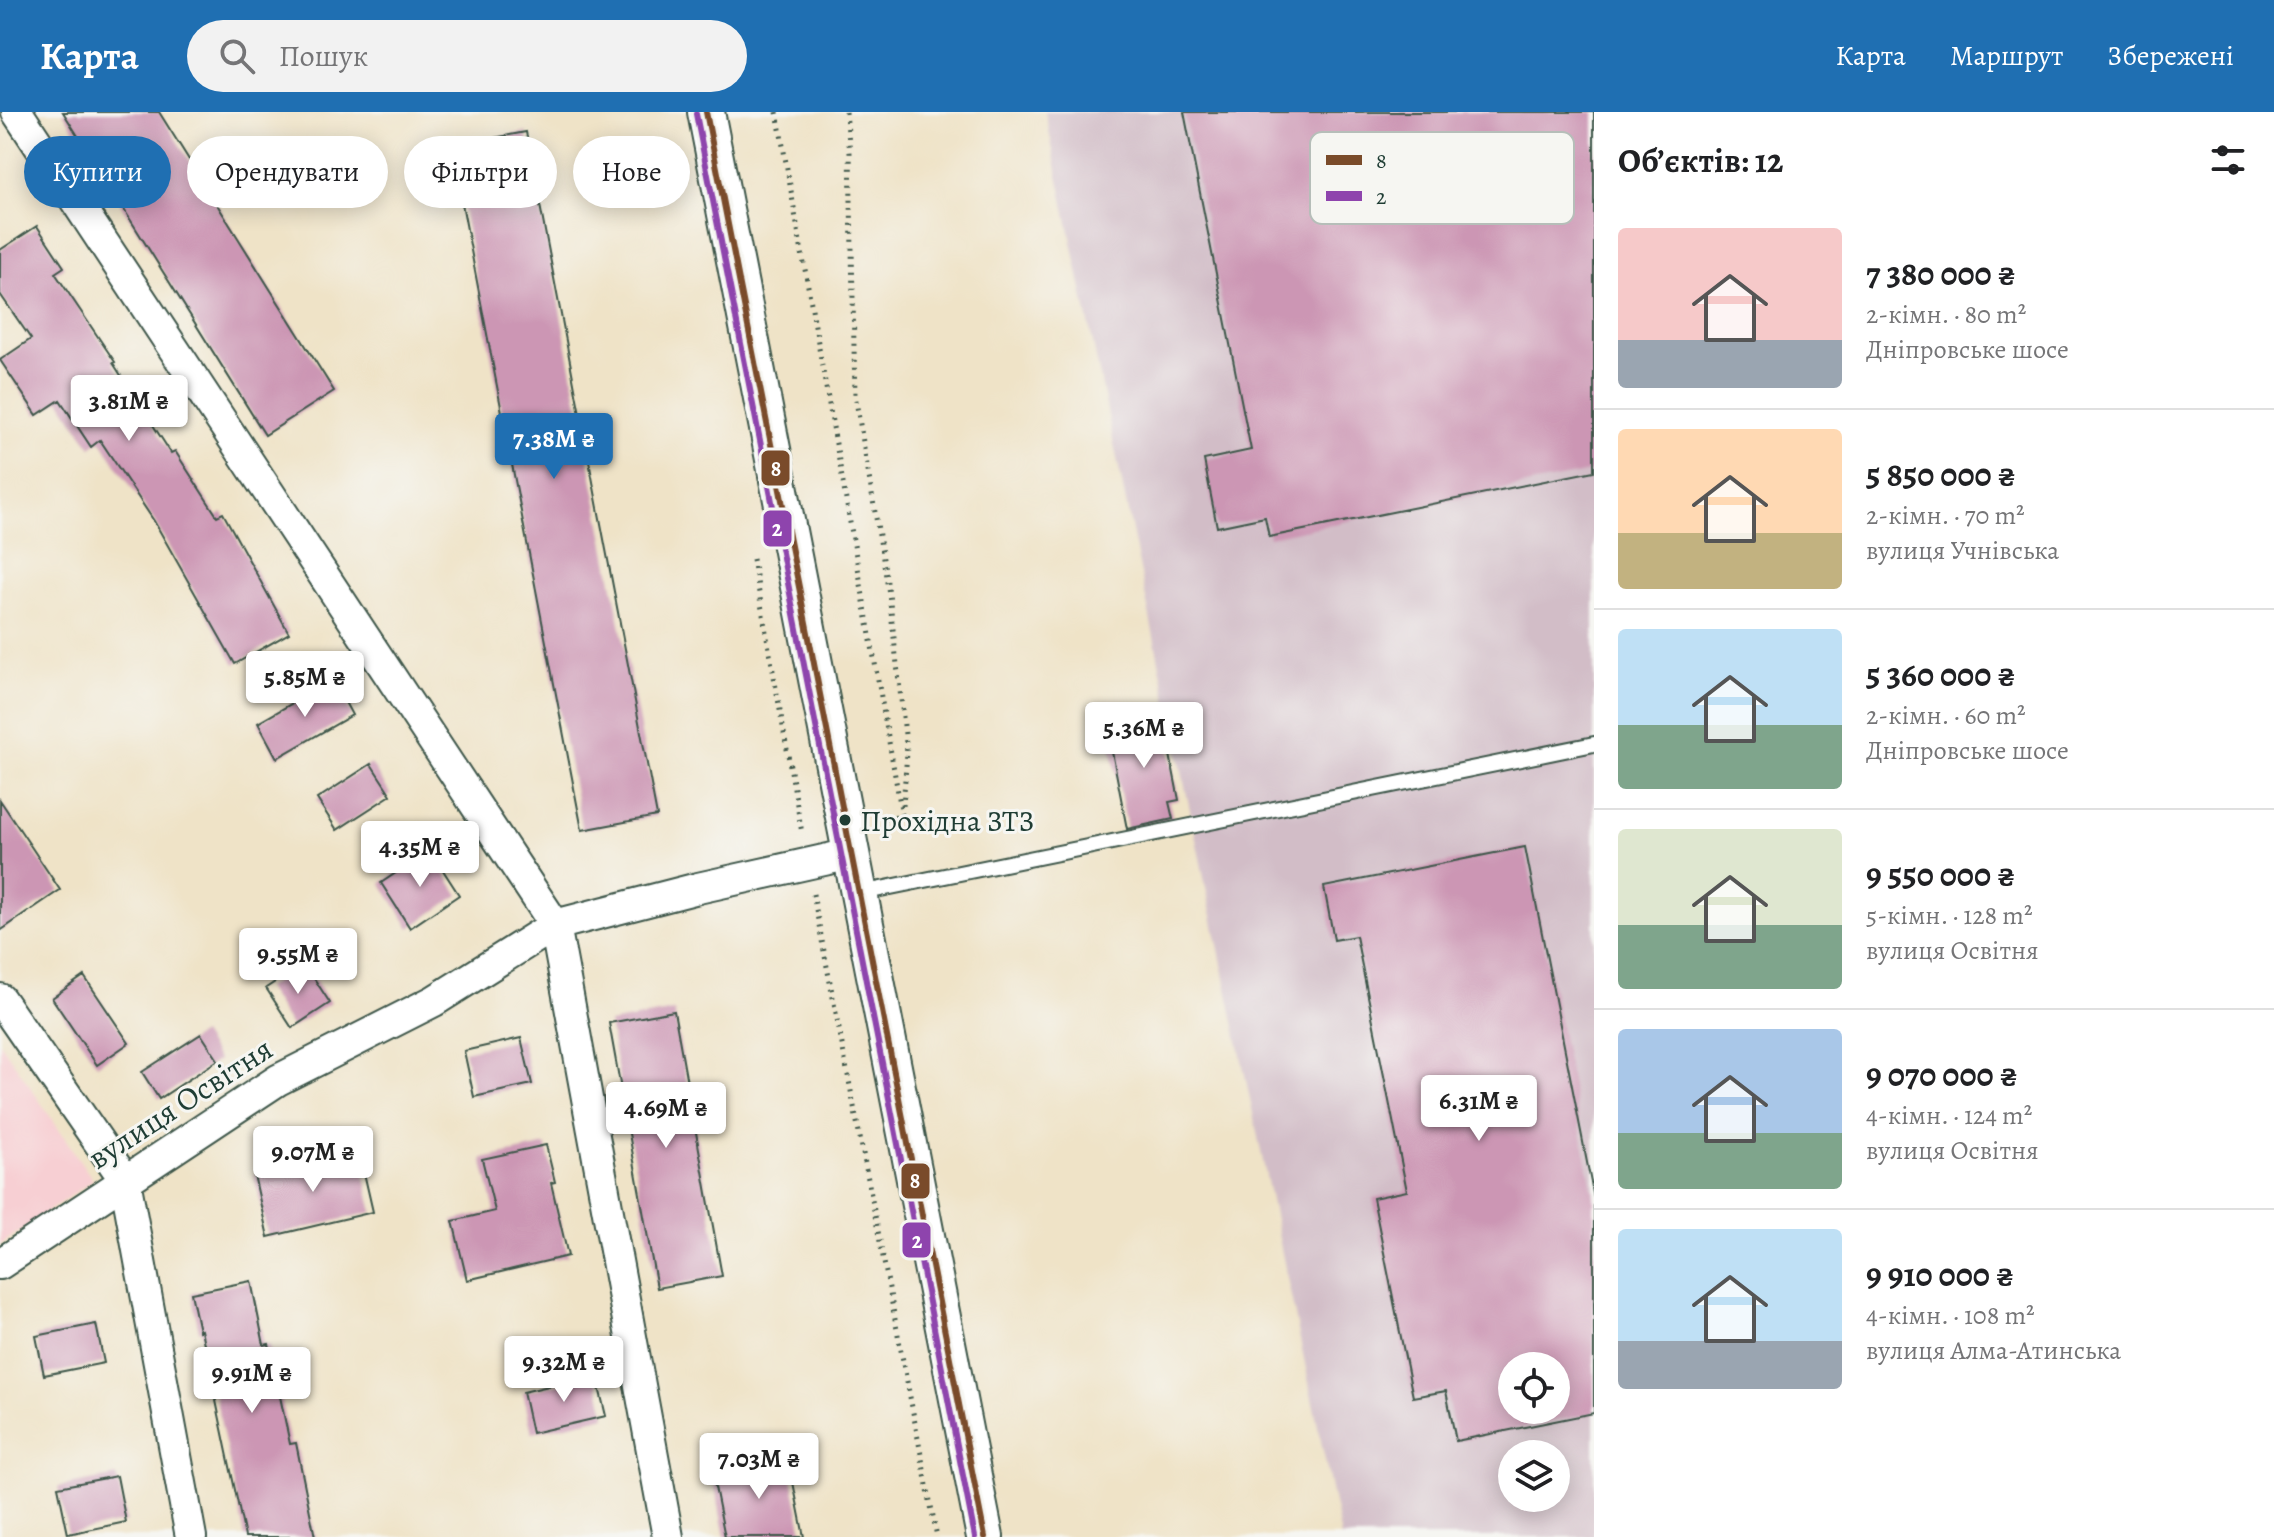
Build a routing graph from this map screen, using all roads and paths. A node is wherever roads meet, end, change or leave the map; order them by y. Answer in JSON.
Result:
{"nodes":[{"id":1,"x":17,"y":112,"type":"edge"},
{"id":2,"x":706,"y":112,"type":"edge"},
{"id":3,"x":777,"y":112,"type":"edge"},
{"id":4,"x":846,"y":112,"type":"edge"},
{"id":5,"x":752,"y":552,"type":"dead end"},
{"id":6,"x":1594,"y":744,"type":"edge"},
{"id":7,"x":902,"y":815,"type":"junction"},
{"id":8,"x":849,"y":840,"type":"junction"},
{"id":9,"x":807,"y":863,"type":"junction"},
{"id":10,"x":858,"y":893,"type":"junction"},
{"id":11,"x":555,"y":925,"type":"junction"},
{"id":12,"x":0,"y":999,"type":"edge"},
{"id":13,"x":125,"y":1180,"type":"junction"},
{"id":14,"x":0,"y":1264,"type":"edge"},
{"id":15,"x":191,"y":1537,"type":"edge"},
{"id":16,"x":668,"y":1537,"type":"edge"},
{"id":17,"x":937,"y":1537,"type":"edge"},
{"id":18,"x":985,"y":1537,"type":"edge"}],
"edges":[{"from":1,"to":11,"type":"street"},
{"from":2,"to":8,"type":"street"},
{"from":3,"to":7,"type":"path"},
{"from":4,"to":7,"type":"path"},
{"from":5,"to":9,"type":"path"},
{"from":6,"to":10,"type":"lane"},
{"from":7,"to":8,"type":"path"},
{"from":8,"to":9,"type":"street","name":"вулиця Освітня"},
{"from":8,"to":10,"type":"street"},
{"from":9,"to":11,"type":"street","name":"вулиця Освітня"},
{"from":9,"to":17,"type":"path"},
{"from":10,"to":18,"type":"street"},
{"from":11,"to":13,"type":"street","name":"вулиця Освітня"},
{"from":11,"to":16,"type":"street"},
{"from":12,"to":13,"type":"street"},
{"from":13,"to":14,"type":"street","name":"вулиця Освітня"},
{"from":13,"to":15,"type":"street"}]}
